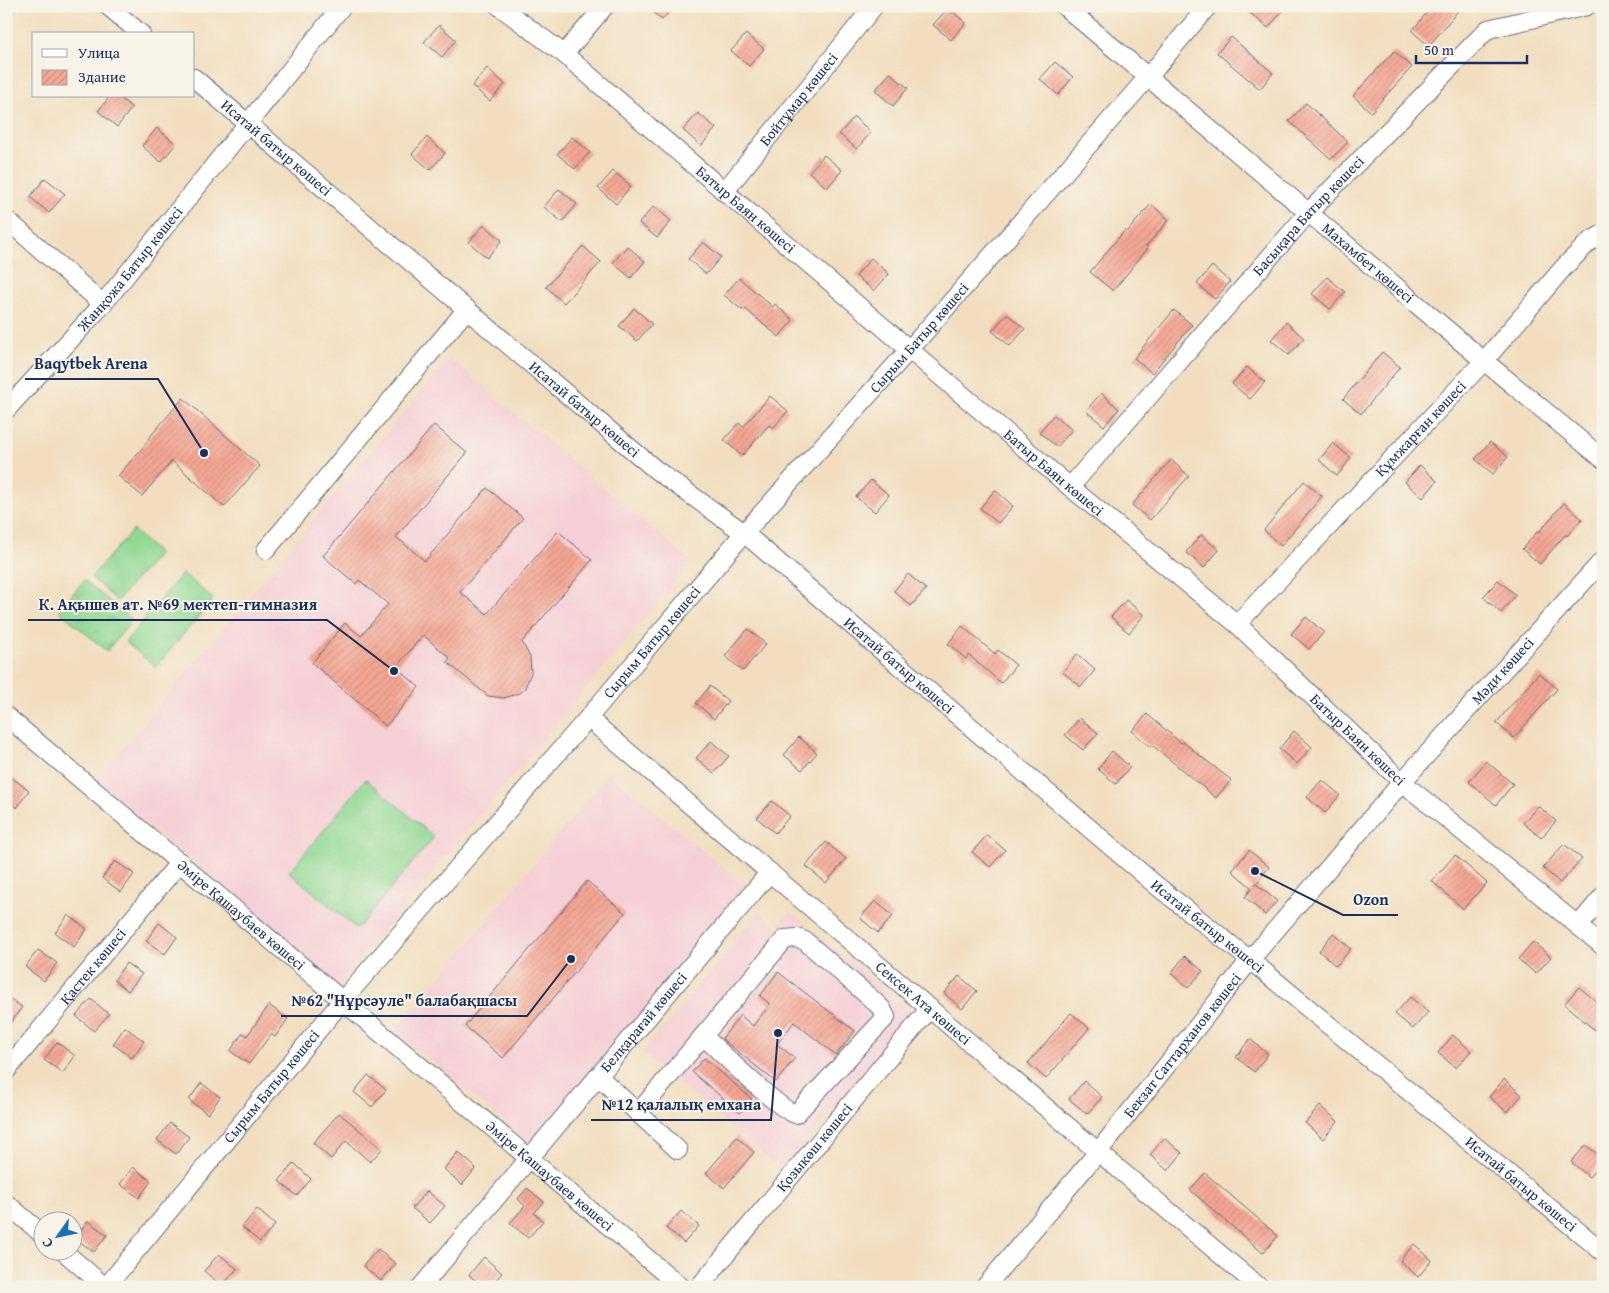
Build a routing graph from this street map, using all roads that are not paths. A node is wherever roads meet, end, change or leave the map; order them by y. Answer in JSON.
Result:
{"nodes":[{"id":1,"x":108,"y":6,"type":"edge"},
{"id":2,"x":342,"y":6,"type":"edge"},
{"id":3,"x":499,"y":6,"type":"edge"},
{"id":4,"x":605,"y":6,"type":"edge"},
{"id":5,"x":874,"y":6,"type":"edge"},
{"id":6,"x":1064,"y":6,"type":"edge"},
{"id":7,"x":1208,"y":6,"type":"edge"},
{"id":8,"x":1588,"y":6,"type":"edge"},
{"id":9,"x":139,"y":32,"type":"edge"},
{"id":10,"x":564,"y":54,"type":"junction"},
{"id":11,"x":1148,"y":77,"type":"junction"},
{"id":12,"x":195,"y":79,"type":"edge"},
{"id":13,"x":248,"y":124,"type":"junction"},
{"id":14,"x":724,"y":192,"type":"junction"},
{"id":15,"x":1309,"y":212,"type":"junction"},
{"id":16,"x":6,"y":219,"type":"edge"},
{"id":17,"x":1603,"y":234,"type":"edge"},
{"id":18,"x":103,"y":304,"type":"junction"},
{"id":19,"x":467,"y":309,"type":"junction"},
{"id":20,"x":910,"y":349,"type":"junction"},
{"id":21,"x":1484,"y":361,"type":"junction"},
{"id":22,"x":6,"y":410,"type":"edge"},
{"id":23,"x":1603,"y":459,"type":"edge"},
{"id":24,"x":1070,"y":487,"type":"junction"},
{"id":25,"x":744,"y":534,"type":"junction"},
{"id":26,"x":266,"y":550,"type":"dead end"},
{"id":27,"x":1603,"y":560,"type":"edge"},
{"id":28,"x":1237,"y":624,"type":"junction"},
{"id":29,"x":588,"y":718,"type":"junction"},
{"id":30,"x":9,"y":725,"type":"edge"},
{"id":31,"x":1402,"y":782,"type":"junction"},
{"id":32,"x":180,"y":862,"type":"junction"},
{"id":33,"x":770,"y":872,"type":"junction"},
{"id":34,"x":1603,"y":896,"type":"edge"},
{"id":35,"x":1578,"y":926,"type":"junction"},
{"id":36,"x":1603,"y":946,"type":"edge"},
{"id":37,"x":1250,"y":960,"type":"junction"},
{"id":38,"x":342,"y":1001,"type":"junction"},
{"id":39,"x":930,"y":1008,"type":"junction"},
{"id":40,"x":703,"y":1036,"type":"junction"},
{"id":41,"x":6,"y":1071,"type":"edge"},
{"id":42,"x":598,"y":1076,"type":"junction"},
{"id":43,"x":638,"y":1113,"type":"junction"},
{"id":44,"x":678,"y":1150,"type":"dead end"},
{"id":45,"x":1098,"y":1152,"type":"junction"},
{"id":46,"x":528,"y":1159,"type":"junction"},
{"id":47,"x":6,"y":1203,"type":"edge"},
{"id":48,"x":32,"y":1225,"type":"edge"},
{"id":49,"x":1603,"y":1252,"type":"edge"},
{"id":50,"x":74,"y":1260,"type":"edge"},
{"id":51,"x":106,"y":1287,"type":"edge"},
{"id":52,"x":421,"y":1287,"type":"edge"},
{"id":53,"x":681,"y":1287,"type":"edge"},
{"id":54,"x":699,"y":1287,"type":"edge"},
{"id":55,"x":985,"y":1287,"type":"edge"},
{"id":56,"x":1259,"y":1287,"type":"edge"}],
"edges":[{"from":1,"to":9,"type":"street"},
{"from":2,"to":13,"type":"street","name":"Жанқожа Батыр көшесі"},
{"from":3,"to":10,"type":"street","name":"Батыр Баян көшесі"},
{"from":4,"to":10,"type":"street"},
{"from":5,"to":14,"type":"street","name":"Бойтұмар көшесі"},
{"from":6,"to":11,"type":"street","name":"Махамбет көшесі"},
{"from":7,"to":11,"type":"street","name":"Сырым Батыр көшесі"},
{"from":8,"to":15,"type":"street","name":"Басықара Батыр көшесі"},
{"from":10,"to":14,"type":"street","name":"Батыр Баян көшесі"},
{"from":11,"to":15,"type":"street","name":"Махамбет көшесі"},
{"from":11,"to":20,"type":"street","name":"Сырым Батыр көшесі"},
{"from":12,"to":13,"type":"street","name":"Исатай батыр көшесі"},
{"from":13,"to":18,"type":"street","name":"Жанқожа Батыр көшесі"},
{"from":13,"to":19,"type":"street","name":"Исатай батыр көшесі"},
{"from":14,"to":20,"type":"street","name":"Батыр Баян көшесі"},
{"from":15,"to":21,"type":"street","name":"Махамбет көшесі"},
{"from":15,"to":24,"type":"street","name":"Басықара Батыр көшесі"},
{"from":16,"to":18,"type":"street"},
{"from":17,"to":21,"type":"street","name":"Құмжарған көшесі"},
{"from":18,"to":22,"type":"street","name":"Жанқожа Батыр көшесі"},
{"from":19,"to":25,"type":"street","name":"Исатай батыр көшесі"},
{"from":19,"to":26,"type":"street"},
{"from":20,"to":24,"type":"street","name":"Батыр Баян көшесі"},
{"from":20,"to":25,"type":"street","name":"Сырым Батыр көшесі"},
{"from":21,"to":23,"type":"street","name":"Махамбет көшесі"},
{"from":21,"to":28,"type":"street","name":"Құмжарған көшесі"},
{"from":24,"to":28,"type":"street","name":"Батыр Баян көшесі"},
{"from":25,"to":29,"type":"street","name":"Сырым Батыр көшесі"},
{"from":25,"to":37,"type":"street","name":"Исатай батыр көшесі"},
{"from":27,"to":31,"type":"street","name":"Мәди көшесі"},
{"from":28,"to":31,"type":"street","name":"Батыр Баян көшесі"},
{"from":29,"to":33,"type":"street","name":"Сексек Ата көшесі"},
{"from":29,"to":38,"type":"street","name":"Сырым Батыр көшесі"},
{"from":30,"to":32,"type":"street","name":"Әміре Қашаубаев көшесі"},
{"from":31,"to":35,"type":"street","name":"Батыр Баян көшесі"},
{"from":31,"to":37,"type":"street","name":"Бекзат Саттарханов көшесі"},
{"from":32,"to":38,"type":"street","name":"Әміре Қашаубаев көшесі"},
{"from":32,"to":41,"type":"street","name":"Қастек көшесі"},
{"from":33,"to":39,"type":"street","name":"Сексек Ата көшесі"},
{"from":33,"to":42,"type":"street","name":"Белқарағай көшесі"},
{"from":34,"to":35,"type":"street"},
{"from":35,"to":36,"type":"street","name":"Батыр Баян көшесі"},
{"from":37,"to":45,"type":"street","name":"Бекзат Саттарханов көшесі"},
{"from":37,"to":49,"type":"street","name":"Исатай батыр көшесі"},
{"from":38,"to":46,"type":"street","name":"Әміре Қашаубаев көшесі"},
{"from":38,"to":51,"type":"street","name":"Сырым Батыр көшесі"},
{"from":39,"to":45,"type":"street","name":"Сексек Ата көшесі"},
{"from":39,"to":54,"type":"street","name":"Қозыкөш көшесі"},
{"from":40,"to":40,"type":"street"},
{"from":40,"to":43,"type":"street"},
{"from":42,"to":43,"type":"street"},
{"from":42,"to":46,"type":"street","name":"Белқарағай көшесі"},
{"from":43,"to":44,"type":"street"},
{"from":45,"to":55,"type":"street","name":"Бекзат Саттарханов көшесі"},
{"from":45,"to":56,"type":"street","name":"Сексек Ата көшесі"},
{"from":46,"to":52,"type":"street","name":"Белқарағай көшесі"},
{"from":46,"to":53,"type":"street","name":"Әміре Қашаубаев көшесі"},
{"from":47,"to":48,"type":"street"},
{"from":50,"to":51,"type":"street"}]}
